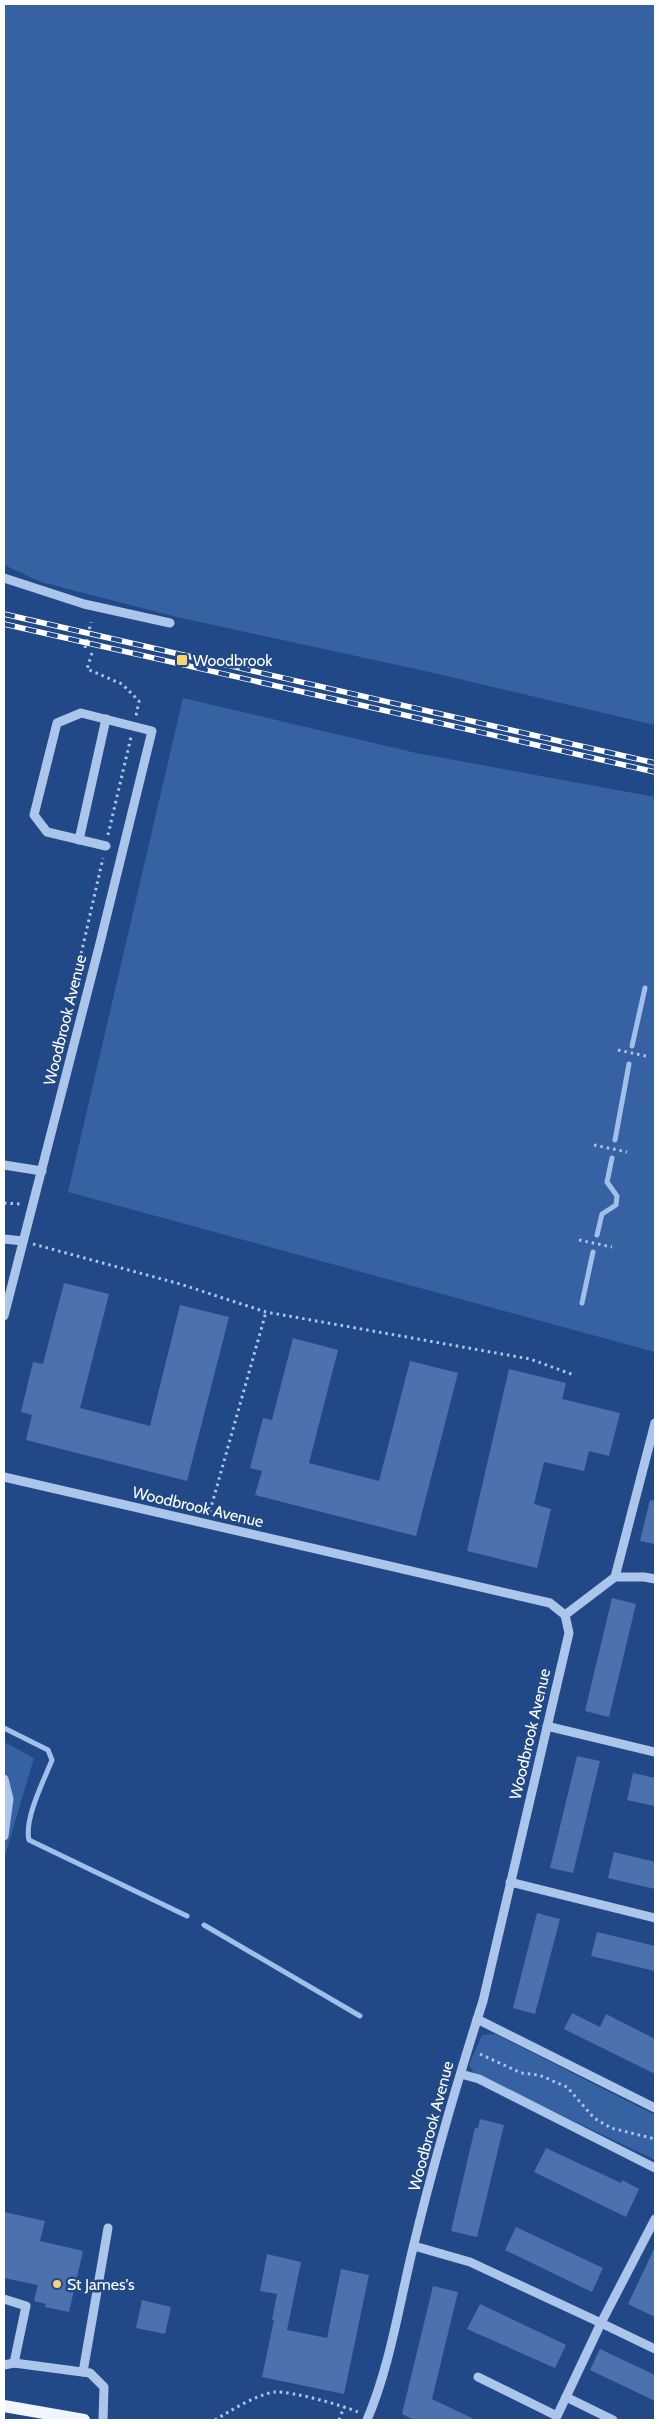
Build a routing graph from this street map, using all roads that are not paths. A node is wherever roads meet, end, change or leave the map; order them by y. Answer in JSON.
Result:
{"nodes":[{"id":1,"x":4,"y":578,"type":"edge"},
{"id":2,"x":170,"y":623,"type":"dead end"},
{"id":3,"x":106,"y":719,"type":"junction"},
{"id":4,"x":79,"y":840,"type":"junction"},
{"id":5,"x":106,"y":846,"type":"road end"},
{"id":6,"x":4,"y":1165,"type":"edge"},
{"id":7,"x":42,"y":1171,"type":"junction"},
{"id":8,"x":4,"y":1240,"type":"edge"},
{"id":9,"x":23,"y":1241,"type":"junction"},
{"id":10,"x":4,"y":1316,"type":"edge"},
{"id":11,"x":655,"y":1423,"type":"edge"},
{"id":12,"x":4,"y":1477,"type":"edge"},
{"id":13,"x":615,"y":1577,"type":"junction"},
{"id":14,"x":655,"y":1579,"type":"edge"},
{"id":15,"x":565,"y":1616,"type":"junction"},
{"id":16,"x":547,"y":1726,"type":"junction"},
{"id":17,"x":655,"y":1752,"type":"edge"},
{"id":18,"x":4,"y":1779,"type":"edge"},
{"id":19,"x":4,"y":1836,"type":"edge"},
{"id":20,"x":510,"y":1882,"type":"junction"},
{"id":21,"x":655,"y":1918,"type":"edge"},
{"id":22,"x":477,"y":2019,"type":"junction"},
{"id":23,"x":461,"y":2074,"type":"junction"},
{"id":24,"x":655,"y":2108,"type":"edge"},
{"id":25,"x":655,"y":2168,"type":"edge"},
{"id":26,"x":655,"y":2219,"type":"edge"},
{"id":27,"x":108,"y":2228,"type":"dead end"},
{"id":28,"x":414,"y":2246,"type":"junction"},
{"id":29,"x":4,"y":2298,"type":"edge"},
{"id":30,"x":601,"y":2323,"type":"junction"},
{"id":31,"x":655,"y":2349,"type":"edge"},
{"id":32,"x":14,"y":2363,"type":"junction"},
{"id":33,"x":4,"y":2365,"type":"edge"},
{"id":34,"x":83,"y":2372,"type":"junction"},
{"id":35,"x":478,"y":2377,"type":"dead end"},
{"id":36,"x":566,"y":2397,"type":"junction"},
{"id":37,"x":4,"y":2406,"type":"edge"},
{"id":38,"x":368,"y":2418,"type":"edge"},
{"id":39,"x":84,"y":2420,"type":"edge"},
{"id":40,"x":103,"y":2420,"type":"edge"},
{"id":41,"x":613,"y":2420,"type":"edge"}],
"edges":[{"from":1,"to":2,"type":"street"},
{"from":3,"to":4,"type":"street"},
{"from":3,"to":4,"type":"street"},
{"from":3,"to":7,"type":"street","name":"Woodbrook Avenue"},
{"from":4,"to":5,"type":"street"},
{"from":6,"to":7,"type":"street"},
{"from":7,"to":9,"type":"street","name":"Woodbrook Avenue"},
{"from":8,"to":9,"type":"street"},
{"from":9,"to":10,"type":"street","name":"Woodbrook Avenue"},
{"from":11,"to":13,"type":"street"},
{"from":12,"to":15,"type":"street","name":"Woodbrook Avenue"},
{"from":13,"to":14,"type":"street"},
{"from":13,"to":15,"type":"street"},
{"from":15,"to":16,"type":"street","name":"Woodbrook Avenue"},
{"from":16,"to":17,"type":"street"},
{"from":16,"to":20,"type":"street","name":"Woodbrook Avenue"},
{"from":18,"to":19,"type":"street"},
{"from":20,"to":21,"type":"street"},
{"from":20,"to":22,"type":"street","name":"Woodbrook Avenue"},
{"from":22,"to":23,"type":"street","name":"Woodbrook Avenue"},
{"from":22,"to":24,"type":"street"},
{"from":23,"to":25,"type":"street"},
{"from":23,"to":28,"type":"street","name":"Woodbrook Avenue"},
{"from":26,"to":30,"type":"street"},
{"from":27,"to":34,"type":"street"},
{"from":28,"to":30,"type":"street"},
{"from":28,"to":38,"type":"street","name":"Woodbrook Avenue"},
{"from":29,"to":32,"type":"street"},
{"from":30,"to":31,"type":"street"},
{"from":30,"to":36,"type":"street"},
{"from":32,"to":33,"type":"street"},
{"from":32,"to":34,"type":"street"},
{"from":34,"to":40,"type":"street"},
{"from":35,"to":36,"type":"street"},
{"from":36,"to":41,"type":"street"},
{"from":37,"to":39,"type":"main road"}]}
